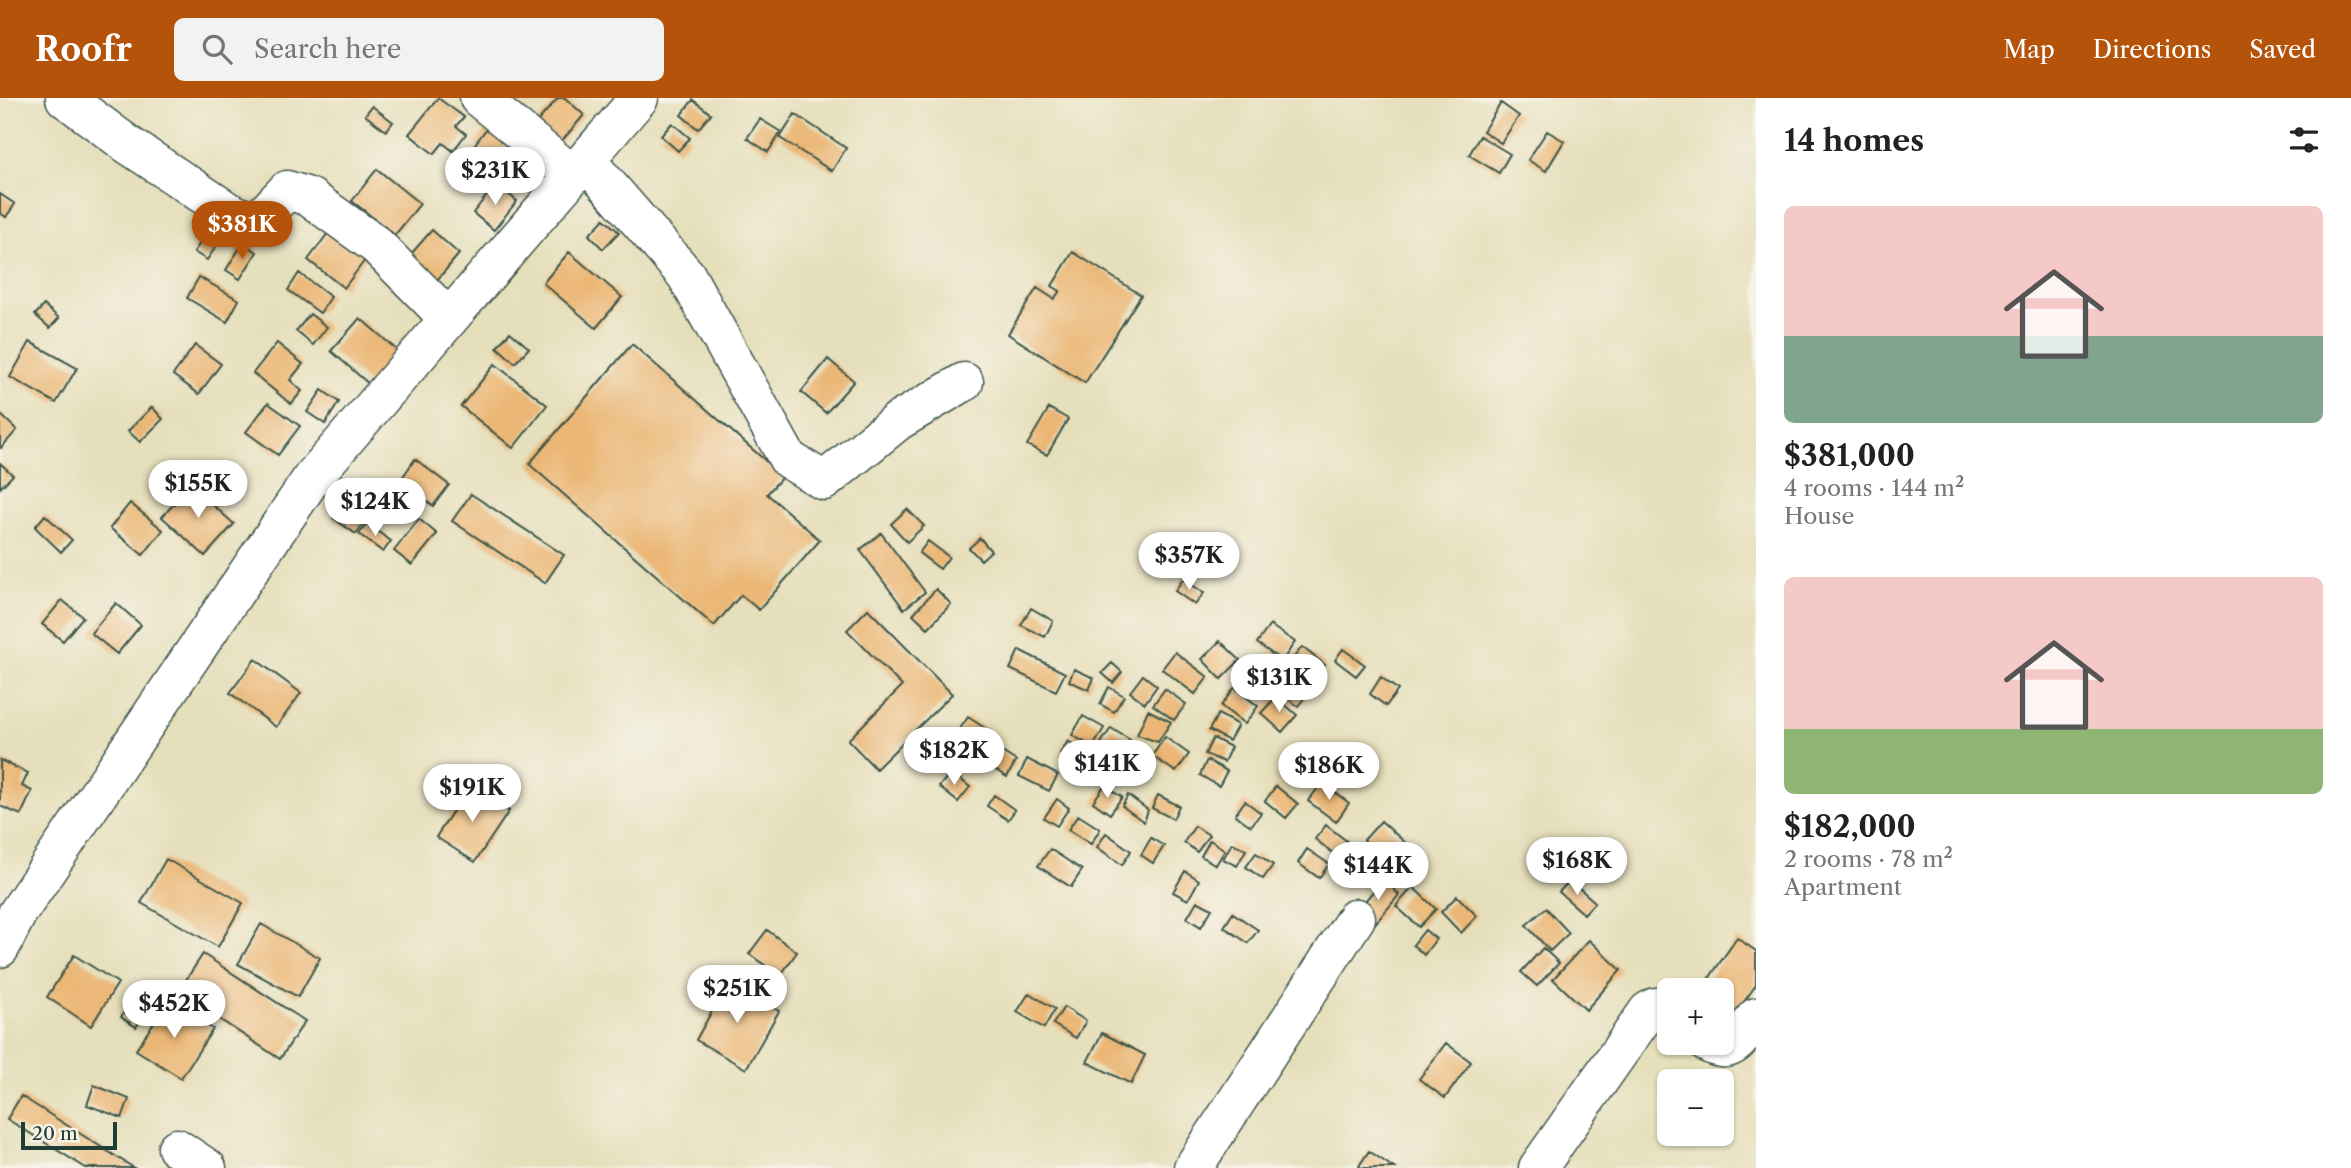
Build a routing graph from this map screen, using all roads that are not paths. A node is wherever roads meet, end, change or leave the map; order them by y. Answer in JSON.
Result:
{"nodes":[{"id":1,"x":65,"y":98,"type":"edge"},
{"id":2,"x":479,"y":98,"type":"edge"},
{"id":3,"x":639,"y":98,"type":"edge"},
{"id":4,"x":579,"y":167,"type":"junction"},
{"id":5,"x":449,"y":319,"type":"junction"},
{"id":6,"x":964,"y":382,"type":"dead end"},
{"id":7,"x":1356,"y":918,"type":"dead end"},
{"id":8,"x":0,"y":948,"type":"edge"},
{"id":9,"x":1657,"y":1007,"type":"edge"},
{"id":10,"x":1756,"y":1017,"type":"edge"},
{"id":11,"x":1734,"y":1045,"type":"edge"},
{"id":12,"x":1193,"y":1168,"type":"edge"},
{"id":13,"x":1538,"y":1168,"type":"edge"}],
"edges":[{"from":1,"to":5,"type":"street"},
{"from":2,"to":4,"type":"street"},
{"from":3,"to":4,"type":"street"},
{"from":4,"to":5,"type":"street"},
{"from":4,"to":6,"type":"street"},
{"from":5,"to":8,"type":"street"},
{"from":7,"to":12,"type":"street"},
{"from":9,"to":13,"type":"street"},
{"from":10,"to":11,"type":"street"}]}
